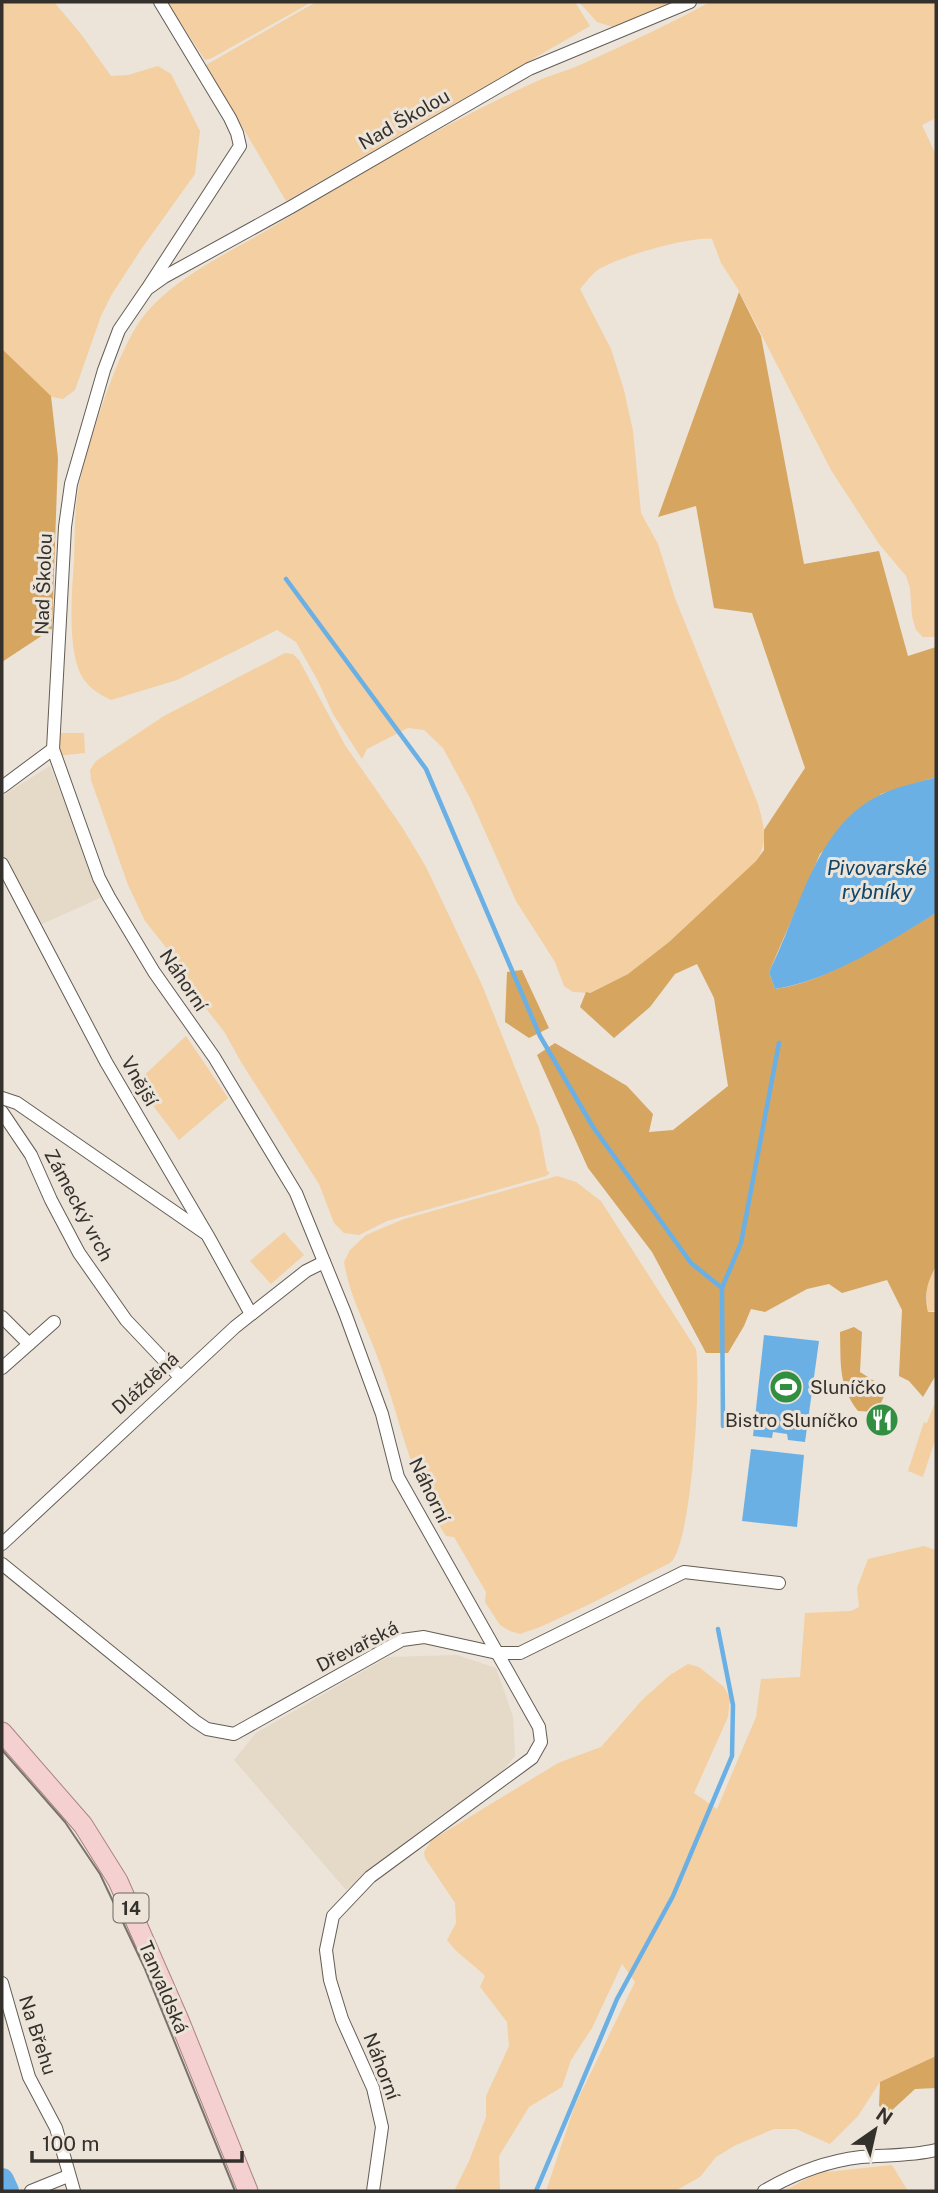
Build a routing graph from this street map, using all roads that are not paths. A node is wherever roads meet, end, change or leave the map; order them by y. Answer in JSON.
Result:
{"nodes":[{"id":1,"x":160,"y":2,"type":"edge"},
{"id":2,"x":690,"y":2,"type":"edge"},
{"id":3,"x":147,"y":289,"type":"junction"},
{"id":4,"x":53,"y":749,"type":"junction"},
{"id":5,"x":2,"y":787,"type":"edge"},
{"id":6,"x":2,"y":864,"type":"edge"},
{"id":7,"x":2,"y":1098,"type":"edge"},
{"id":8,"x":2,"y":1112,"type":"edge"},
{"id":9,"x":208,"y":1236,"type":"junction"},
{"id":10,"x":324,"y":1262,"type":"junction"},
{"id":11,"x":251,"y":1314,"type":"junction"},
{"id":12,"x":2,"y":1317,"type":"edge"},
{"id":13,"x":54,"y":1322,"type":"dead end"},
{"id":14,"x":29,"y":1345,"type":"junction"},
{"id":15,"x":2,"y":1368,"type":"edge"},
{"id":16,"x":180,"y":1377,"type":"junction"},
{"id":17,"x":2,"y":1544,"type":"edge"},
{"id":18,"x":2,"y":1564,"type":"edge"},
{"id":19,"x":779,"y":1583,"type":"dead end"},
{"id":20,"x":497,"y":1653,"type":"junction"},
{"id":21,"x":2,"y":1732,"type":"edge"},
{"id":22,"x":2,"y":1983,"type":"edge"},
{"id":23,"x":936,"y":2150,"type":"edge"},
{"id":24,"x":68,"y":2176,"type":"junction"},
{"id":25,"x":34,"y":2190,"type":"edge"},
{"id":26,"x":74,"y":2191,"type":"edge"},
{"id":27,"x":248,"y":2191,"type":"edge"},
{"id":28,"x":373,"y":2191,"type":"edge"},
{"id":29,"x":764,"y":2191,"type":"edge"}],
"edges":[{"from":1,"to":3,"type":"street","name":"Nad Školou"},
{"from":2,"to":3,"type":"street","name":"Nad Školou"},
{"from":3,"to":4,"type":"street","name":"Nad Školou"},
{"from":4,"to":5,"type":"street"},
{"from":4,"to":10,"type":"street","name":"Náhorní"},
{"from":6,"to":9,"type":"street","name":"Vnější"},
{"from":7,"to":9,"type":"street","name":"Zámecký vrch"},
{"from":8,"to":16,"type":"street","name":"Zámecký vrch"},
{"from":9,"to":11,"type":"street","name":"Vnější"},
{"from":10,"to":11,"type":"street","name":"Dlážděná"},
{"from":10,"to":20,"type":"street","name":"Náhorní"},
{"from":11,"to":16,"type":"street","name":"Dlážděná"},
{"from":12,"to":14,"type":"street"},
{"from":13,"to":14,"type":"street"},
{"from":14,"to":15,"type":"street"},
{"from":16,"to":17,"type":"street","name":"Dlážděná"},
{"from":18,"to":20,"type":"street","name":"Dřevařská"},
{"from":19,"to":20,"type":"street","name":"Dřevařská"},
{"from":20,"to":28,"type":"street","name":"Náhorní"},
{"from":21,"to":27,"type":"main road","name":"Tanvaldská","number":"14"},
{"from":22,"to":24,"type":"street","name":"Na Břehu"},
{"from":23,"to":29,"type":"street"},
{"from":24,"to":25,"type":"street"},
{"from":24,"to":26,"type":"street","name":"Na Břehu"}]}
